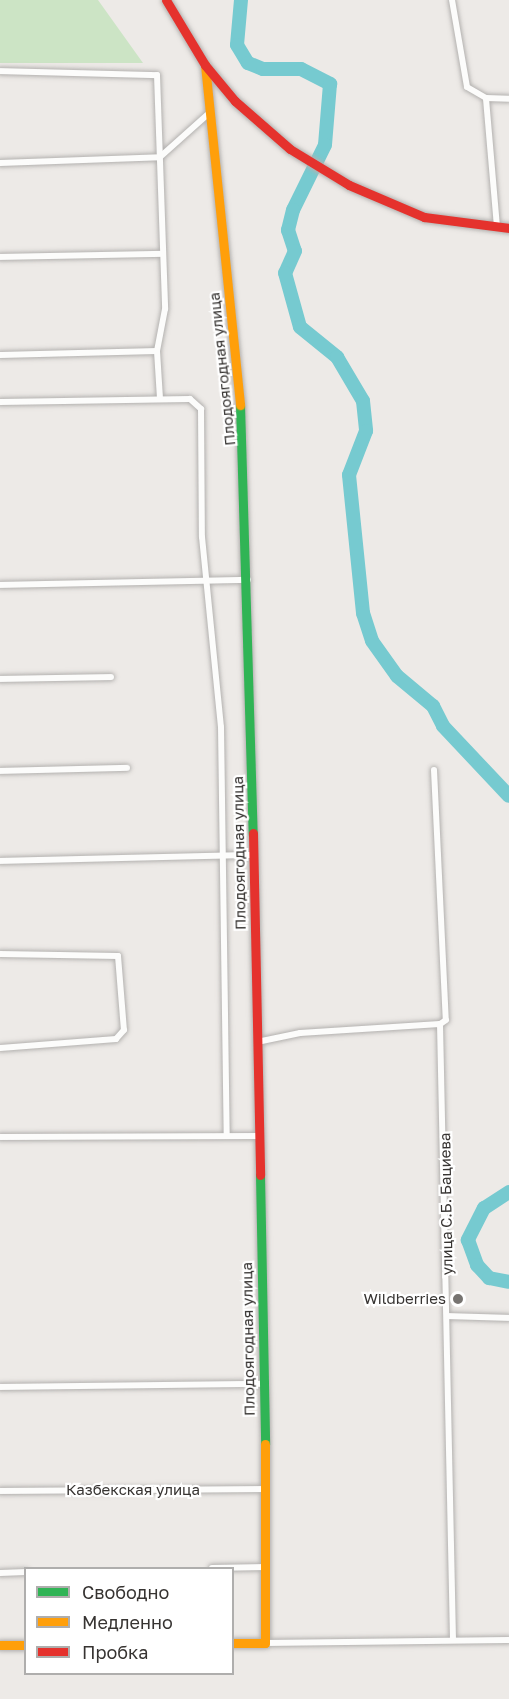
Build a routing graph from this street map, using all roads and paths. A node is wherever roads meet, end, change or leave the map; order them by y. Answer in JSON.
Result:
{"nodes":[{"id":1,"x":166,"y":0,"type":"edge"},
{"id":2,"x":452,"y":0,"type":"edge"},
{"id":3,"x":205,"y":66,"type":"junction"},
{"id":4,"x":0,"y":71,"type":"edge"},
{"id":5,"x":486,"y":98,"type":"junction"},
{"id":6,"x":509,"y":99,"type":"edge"},
{"id":7,"x":207,"y":115,"type":"junction"},
{"id":8,"x":160,"y":157,"type":"junction"},
{"id":9,"x":0,"y":162,"type":"edge"},
{"id":10,"x":497,"y":228,"type":"junction"},
{"id":11,"x":509,"y":228,"type":"edge"},
{"id":12,"x":163,"y":254,"type":"junction"},
{"id":13,"x":0,"y":257,"type":"edge"},
{"id":14,"x":157,"y":351,"type":"junction"},
{"id":15,"x":0,"y":355,"type":"edge"},
{"id":16,"x":160,"y":399,"type":"junction"},
{"id":17,"x":0,"y":402,"type":"edge"},
{"id":18,"x":206,"y":580,"type":"junction"},
{"id":19,"x":248,"y":580,"type":"junction"},
{"id":20,"x":0,"y":585,"type":"edge"},
{"id":21,"x":111,"y":677,"type":"dead end"},
{"id":22,"x":0,"y":679,"type":"edge"},
{"id":23,"x":127,"y":768,"type":"dead end"},
{"id":24,"x":434,"y":770,"type":"dead end"},
{"id":25,"x":0,"y":771,"type":"edge"},
{"id":26,"x":221,"y":855,"type":"junction"},
{"id":27,"x":255,"y":855,"type":"junction"},
{"id":28,"x":0,"y":861,"type":"edge"},
{"id":29,"x":0,"y":954,"type":"edge"},
{"id":30,"x":440,"y":1024,"type":"junction"},
{"id":31,"x":257,"y":1042,"type":"junction"},
{"id":32,"x":0,"y":1048,"type":"edge"},
{"id":33,"x":227,"y":1136,"type":"junction"},
{"id":34,"x":258,"y":1136,"type":"junction"},
{"id":35,"x":0,"y":1137,"type":"edge"},
{"id":36,"x":449,"y":1317,"type":"junction"},
{"id":37,"x":509,"y":1318,"type":"edge"},
{"id":38,"x":263,"y":1384,"type":"junction"},
{"id":39,"x":0,"y":1387,"type":"edge"},
{"id":40,"x":266,"y":1489,"type":"junction"},
{"id":41,"x":0,"y":1491,"type":"edge"},
{"id":42,"x":266,"y":1568,"type":"junction"},
{"id":43,"x":234,"y":1569,"type":"edge"},
{"id":44,"x":24,"y":1572,"type":"edge"},
{"id":45,"x":0,"y":1573,"type":"edge"},
{"id":46,"x":453,"y":1640,"type":"junction"},
{"id":47,"x":509,"y":1640,"type":"edge"},
{"id":48,"x":234,"y":1643,"type":"edge"},
{"id":49,"x":265,"y":1643,"type":"junction"},
{"id":50,"x":0,"y":1645,"type":"edge"},
{"id":51,"x":24,"y":1645,"type":"edge"}],
"edges":[{"from":1,"to":3,"type":"street"},
{"from":2,"to":5,"type":"street"},
{"from":3,"to":7,"type":"street","name":"Плодоягодная улица"},
{"from":3,"to":10,"type":"street"},
{"from":4,"to":8,"type":"street"},
{"from":5,"to":6,"type":"street"},
{"from":5,"to":10,"type":"street"},
{"from":7,"to":8,"type":"street"},
{"from":7,"to":19,"type":"street","name":"Плодоягодная улица"},
{"from":8,"to":9,"type":"street"},
{"from":8,"to":12,"type":"street"},
{"from":10,"to":11,"type":"street"},
{"from":12,"to":13,"type":"street"},
{"from":12,"to":14,"type":"street"},
{"from":14,"to":15,"type":"street"},
{"from":14,"to":16,"type":"street"},
{"from":16,"to":17,"type":"street"},
{"from":16,"to":18,"type":"street"},
{"from":18,"to":19,"type":"street"},
{"from":18,"to":20,"type":"street"},
{"from":18,"to":26,"type":"street"},
{"from":19,"to":27,"type":"street","name":"Плодоягодная улица"},
{"from":21,"to":22,"type":"street"},
{"from":23,"to":25,"type":"street"},
{"from":24,"to":30,"type":"street","name":"улица С.Б. Бациева"},
{"from":26,"to":27,"type":"street"},
{"from":26,"to":28,"type":"street"},
{"from":26,"to":33,"type":"street"},
{"from":27,"to":31,"type":"street","name":"Плодоягодная улица"},
{"from":29,"to":32,"type":"street"},
{"from":30,"to":31,"type":"street"},
{"from":30,"to":36,"type":"street","name":"улица С.Б. Бациева"},
{"from":31,"to":34,"type":"street","name":"Плодоягодная улица"},
{"from":33,"to":34,"type":"street"},
{"from":33,"to":35,"type":"street"},
{"from":34,"to":38,"type":"street","name":"Плодоягодная улица"},
{"from":36,"to":37,"type":"street"},
{"from":36,"to":46,"type":"street","name":"улица С.Б. Бациева"},
{"from":38,"to":39,"type":"street"},
{"from":38,"to":40,"type":"street","name":"Плодоягодная улица"},
{"from":40,"to":41,"type":"street","name":"Казбекская улица"},
{"from":40,"to":42,"type":"street","name":"Плодоягодная улица"},
{"from":42,"to":43,"type":"street"},
{"from":42,"to":49,"type":"street","name":"Плодоягодная улица"},
{"from":44,"to":45,"type":"street"},
{"from":46,"to":47,"type":"street"},
{"from":46,"to":49,"type":"street"},
{"from":48,"to":49,"type":"street"},
{"from":50,"to":51,"type":"street"}]}
